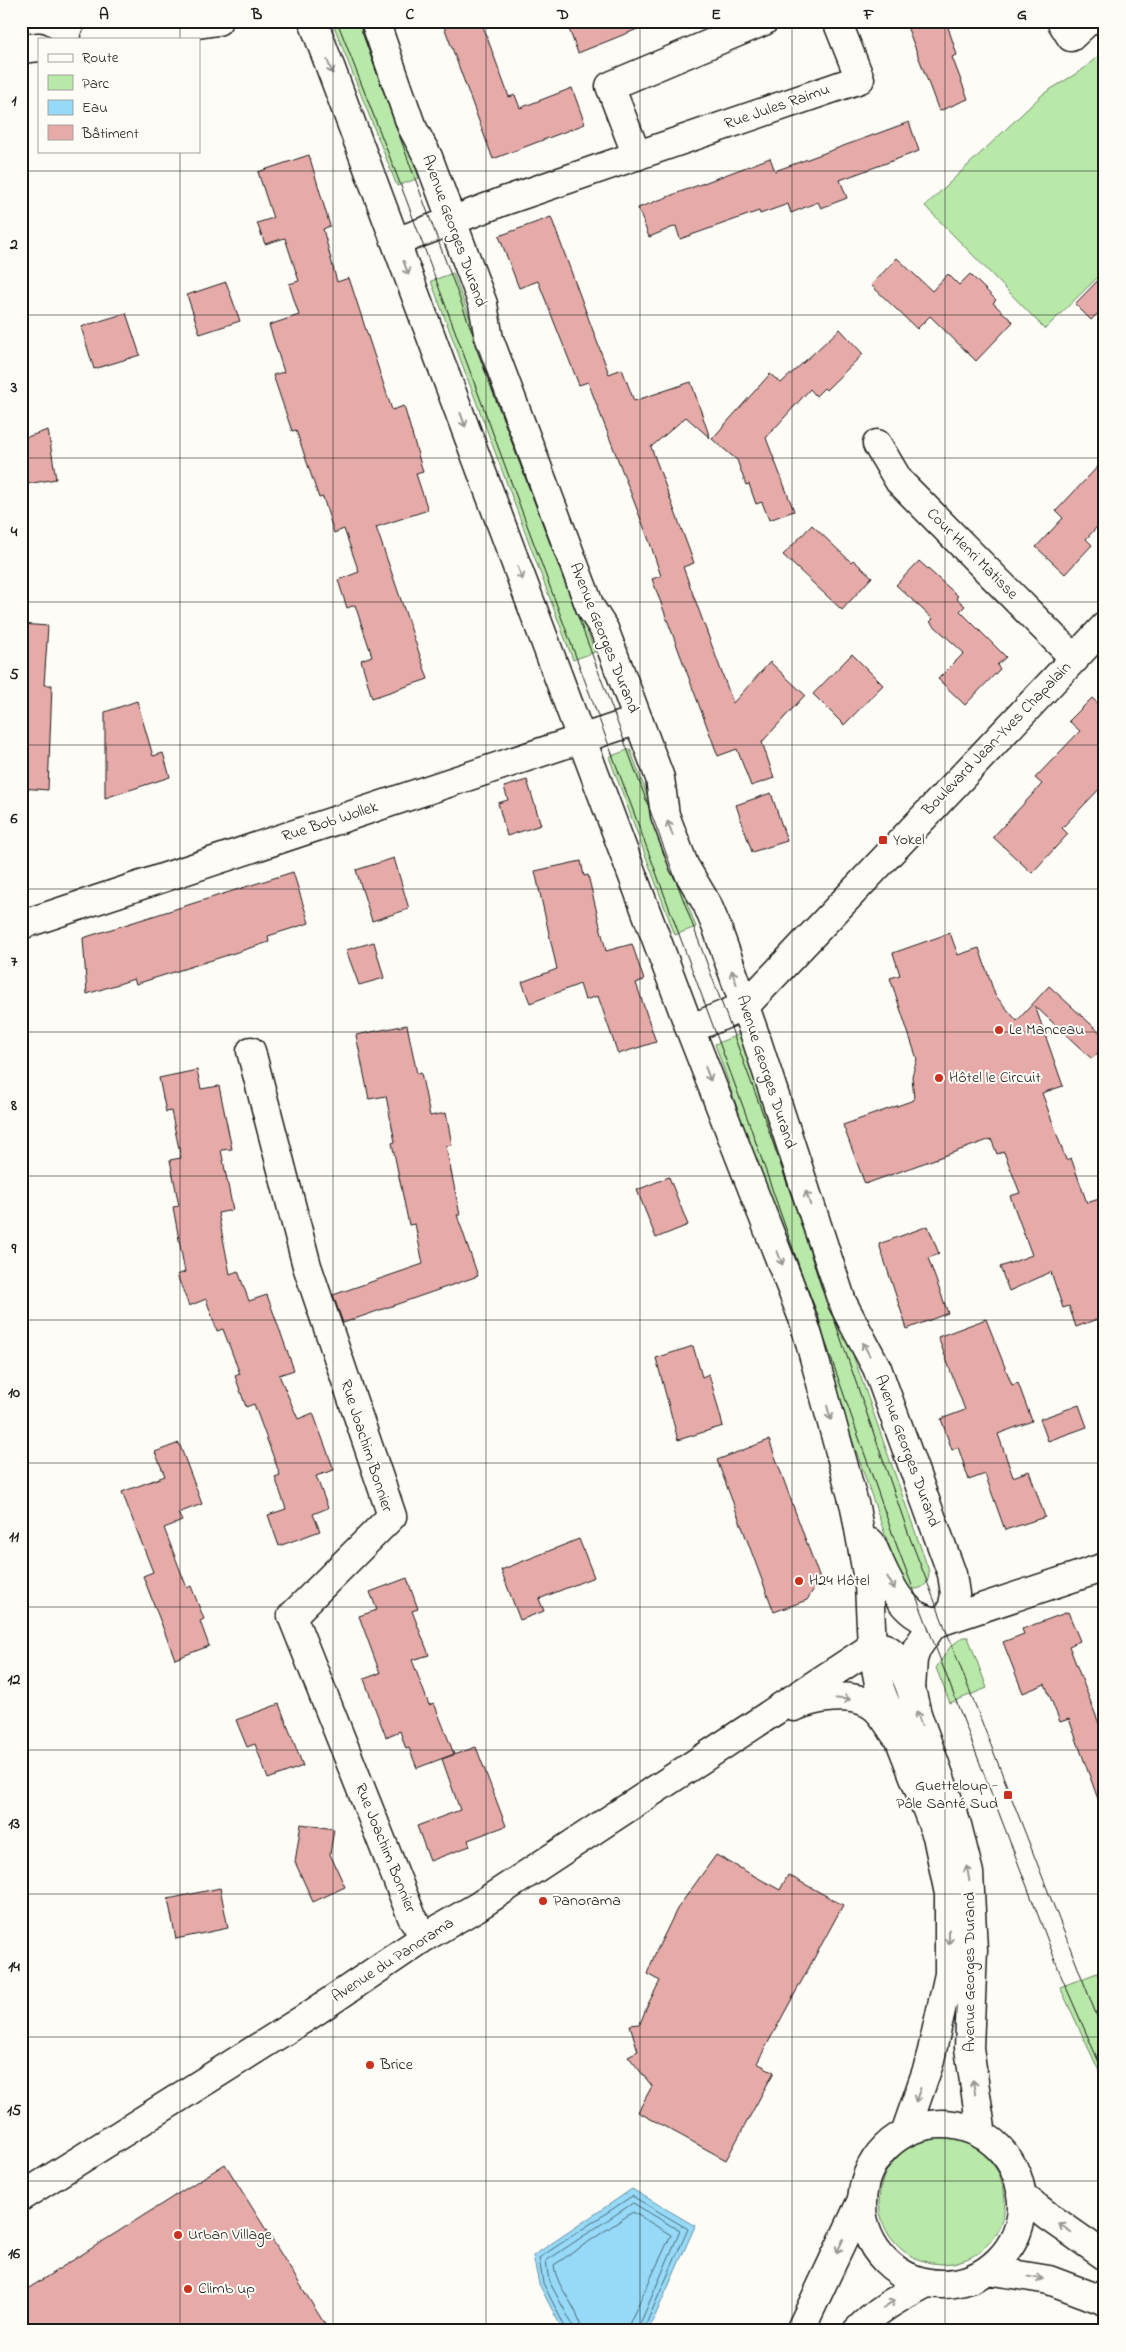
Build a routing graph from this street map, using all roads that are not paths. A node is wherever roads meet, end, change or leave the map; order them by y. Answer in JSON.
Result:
{"nodes":[{"id":1,"x":218,"y":21,"type":"edge"},
{"id":2,"x":313,"y":21,"type":"edge"},
{"id":3,"x":375,"y":21,"type":"edge"},
{"id":4,"x":764,"y":21,"type":"edge"},
{"id":5,"x":838,"y":21,"type":"edge"},
{"id":6,"x":1061,"y":21,"type":"edge"},
{"id":7,"x":1088,"y":21,"type":"edge"},
{"id":8,"x":103,"y":38,"type":"edge"},
{"id":9,"x":38,"y":47,"type":"edge"},
{"id":10,"x":21,"y":49,"type":"edge"},
{"id":11,"x":637,"y":156,"type":"junction"},
{"id":12,"x":452,"y":221,"type":"junction"},
{"id":13,"x":396,"y":242,"type":"junction"},
{"id":14,"x":876,"y":444,"type":"dead end"},
{"id":15,"x":1105,"y":626,"type":"edge"},
{"id":16,"x":1075,"y":658,"type":"junction"},
{"id":17,"x":638,"y":720,"type":"junction"},
{"id":18,"x":582,"y":738,"type":"junction"},
{"id":19,"x":21,"y":925,"type":"edge"},
{"id":20,"x":745,"y":1006,"type":"junction"},
{"id":21,"x":690,"y":1029,"type":"junction"},
{"id":22,"x":251,"y":1051,"type":"dead end"},
{"id":23,"x":855,"y":1507,"type":"junction"},
{"id":24,"x":1105,"y":1567,"type":"edge"},
{"id":25,"x":952,"y":1574,"type":"junction"},
{"id":26,"x":1017,"y":1596,"type":"junction"},
{"id":27,"x":942,"y":1621,"type":"junction"},
{"id":28,"x":872,"y":1647,"type":"junction"},
{"id":29,"x":911,"y":1689,"type":"junction"},
{"id":30,"x":762,"y":1720,"type":"junction"},
{"id":31,"x":899,"y":1739,"type":"junction"},
{"id":32,"x":425,"y":1937,"type":"junction"},
{"id":33,"x":905,"y":2133,"type":"junction"},
{"id":34,"x":982,"y":2135,"type":"junction"},
{"id":35,"x":1021,"y":2195,"type":"junction"},
{"id":36,"x":21,"y":2197,"type":"edge"},
{"id":37,"x":861,"y":2202,"type":"junction"},
{"id":38,"x":1105,"y":2256,"type":"edge"},
{"id":39,"x":988,"y":2270,"type":"junction"},
{"id":40,"x":927,"y":2283,"type":"junction"},
{"id":41,"x":1105,"y":2301,"type":"edge"},
{"id":42,"x":800,"y":2331,"type":"edge"},
{"id":43,"x":857,"y":2331,"type":"edge"}],
"edges":[{"from":1,"to":8,"type":"main road"},
{"from":2,"to":13,"type":"main road","name":"Avenue Georges Durand","one_way":true},
{"from":3,"to":12,"type":"main road","name":"Avenue Georges Durand"},
{"from":4,"to":11,"type":"main road"},
{"from":5,"to":11,"type":"main road","name":"Rue Jules Raimu"},
{"from":6,"to":7,"type":"main road"},
{"from":9,"to":10,"type":"main road"},
{"from":11,"to":12,"type":"main road","name":"Rue Jules Raimu"},
{"from":12,"to":13,"type":"main road","name":"Rue Jules Raimu"},
{"from":12,"to":17,"type":"main road","name":"Avenue Georges Durand"},
{"from":13,"to":18,"type":"main road","name":"Avenue Georges Durand","one_way":true},
{"from":14,"to":16,"type":"main road","name":"Cour Henri Matisse"},
{"from":15,"to":16,"type":"main road","name":"Boulevard Jean-Yves Chapalain"},
{"from":16,"to":20,"type":"main road","name":"Boulevard Jean-Yves Chapalain"},
{"from":17,"to":18,"type":"main road","name":"Rue Bob Wollek"},
{"from":20,"to":17,"type":"main road","name":"Avenue Georges Durand","one_way":true},
{"from":18,"to":19,"type":"main road","name":"Rue Bob Wollek"},
{"from":18,"to":21,"type":"main road","name":"Avenue Georges Durand"},
{"from":20,"to":21,"type":"main road","name":"Boulevard Jean-Yves Chapalain"},
{"from":25,"to":20,"type":"main road","name":"Avenue Georges Durand","one_way":true},
{"from":21,"to":23,"type":"main road","name":"Avenue Georges Durand","one_way":true},
{"from":22,"to":32,"type":"main road","name":"Rue Joachim Bonnier"},
{"from":23,"to":27,"type":"main road","one_way":true},
{"from":23,"to":28,"type":"main road","name":"Avenue Georges Durand"},
{"from":24,"to":26,"type":"main road"},
{"from":25,"to":26,"type":"main road"},
{"from":25,"to":27,"type":"main road","name":"Avenue Georges Durand"},
{"from":26,"to":27,"type":"main road"},
{"from":27,"to":29,"type":"main road","name":"Avenue Georges Durand"},
{"from":28,"to":29,"type":"main road"},
{"from":28,"to":30,"type":"main road","name":"Avenue du Panorama"},
{"from":28,"to":31,"type":"main road","name":"Avenue Georges Durand"},
{"from":34,"to":29,"type":"main road","name":"Avenue Georges Durand","one_way":true},
{"from":30,"to":31,"type":"main road","name":"Avenue du Panorama","one_way":true},
{"from":30,"to":32,"type":"main road","name":"Avenue du Panorama"},
{"from":31,"to":33,"type":"main road","name":"Avenue Georges Durand","one_way":true},
{"from":32,"to":36,"type":"main road","name":"Avenue du Panorama"},
{"from":33,"to":34,"type":"main road"},
{"from":33,"to":37,"type":"main road"},
{"from":34,"to":35,"type":"main road"},
{"from":38,"to":35,"type":"main road","one_way":true},
{"from":35,"to":39,"type":"main road"},
{"from":37,"to":40,"type":"main road"},
{"from":37,"to":42,"type":"main road","one_way":true},
{"from":39,"to":40,"type":"main road"},
{"from":39,"to":41,"type":"main road","one_way":true},
{"from":43,"to":40,"type":"main road","one_way":true}]}
